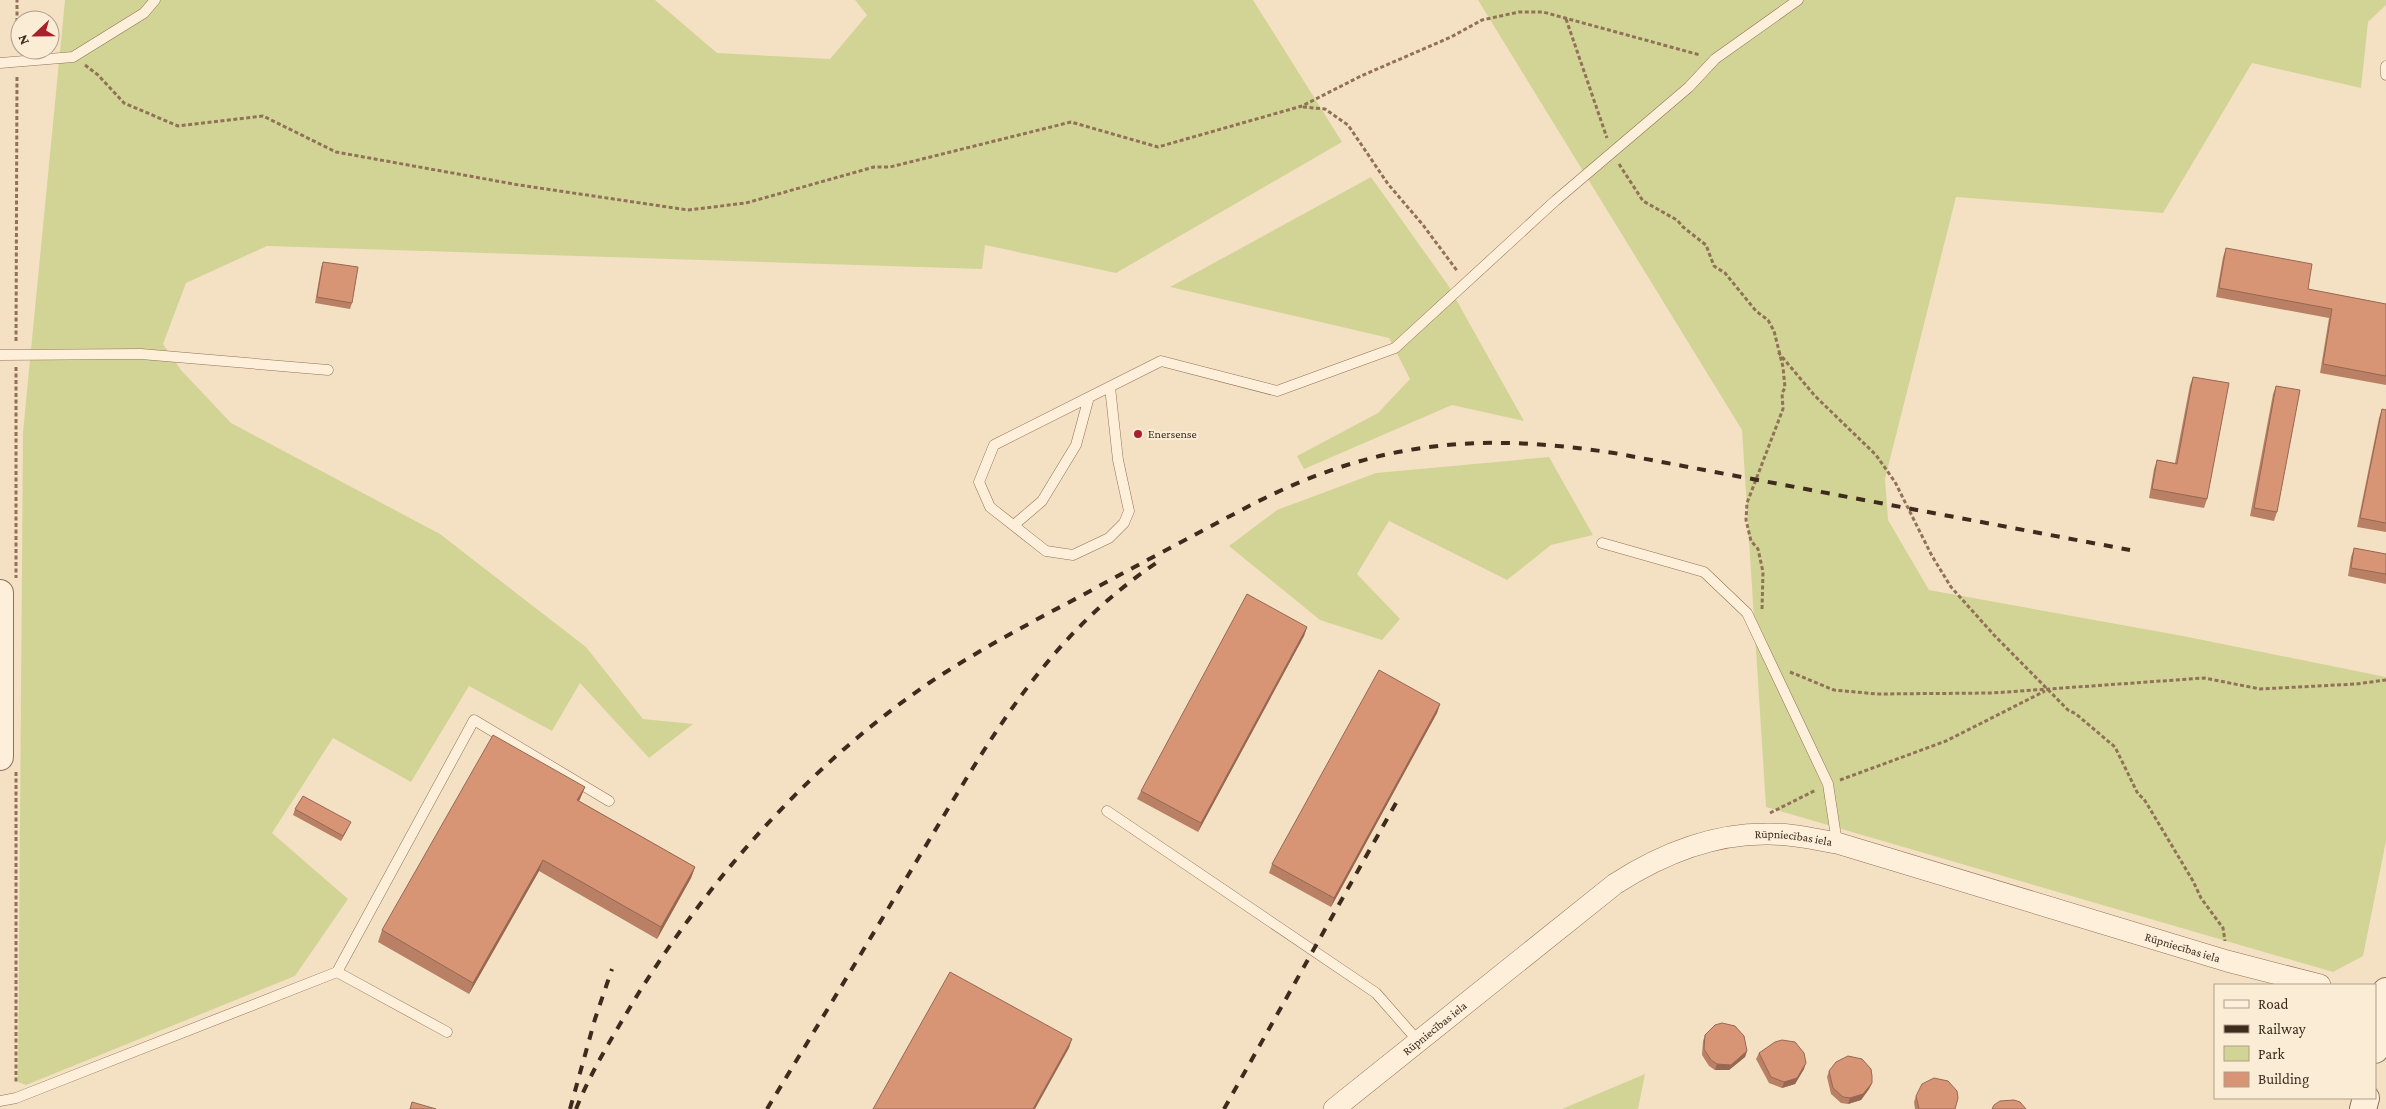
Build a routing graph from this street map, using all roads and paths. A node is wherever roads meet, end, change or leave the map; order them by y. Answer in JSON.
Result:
{"nodes":[{"id":1,"x":17,"y":0,"type":"edge"},
{"id":2,"x":155,"y":0,"type":"edge"},
{"id":3,"x":1798,"y":0,"type":"edge"},
{"id":4,"x":1566,"y":18,"type":"junction"},
{"id":5,"x":73,"y":57,"type":"junction"},
{"id":6,"x":1715,"y":59,"type":"junction"},
{"id":7,"x":17,"y":63,"type":"junction"},
{"id":8,"x":0,"y":64,"type":"edge"},
{"id":9,"x":2386,"y":66,"type":"edge"},
{"id":10,"x":2386,"y":76,"type":"edge"},
{"id":11,"x":1302,"y":106,"type":"junction"},
{"id":12,"x":1611,"y":153,"type":"junction"},
{"id":13,"x":1466,"y":282,"type":"junction"},
{"id":14,"x":1778,"y":352,"type":"junction"},
{"id":15,"x":0,"y":355,"type":"edge"},
{"id":16,"x":16,"y":356,"type":"junction"},
{"id":17,"x":328,"y":370,"type":"dead end"},
{"id":18,"x":1110,"y":387,"type":"junction"},
{"id":19,"x":1089,"y":397,"type":"junction"},
{"id":20,"x":1014,"y":525,"type":"junction"},
{"id":21,"x":1602,"y":543,"type":"dead end"},
{"id":22,"x":8,"y":588,"type":"edge"},
{"id":23,"x":1754,"y":627,"type":"junction"},
{"id":24,"x":1773,"y":664,"type":"junction"},
{"id":25,"x":2386,"y":680,"type":"edge"},
{"id":26,"x":2048,"y":690,"type":"junction"},
{"id":27,"x":8,"y":764,"type":"edge"},
{"id":28,"x":1828,"y":784,"type":"junction"},
{"id":29,"x":609,"y":801,"type":"dead end"},
{"id":30,"x":1107,"y":811,"type":"dead end"},
{"id":31,"x":1765,"y":834,"type":"junction"},
{"id":32,"x":1836,"y":843,"type":"junction"},
{"id":33,"x":2226,"y":961,"type":"junction"},
{"id":34,"x":337,"y":972,"type":"junction"},
{"id":35,"x":2316,"y":984,"type":"edge"},
{"id":36,"x":2382,"y":998,"type":"edge"},
{"id":37,"x":447,"y":1032,"type":"dead end"},
{"id":38,"x":1419,"y":1042,"type":"junction"},
{"id":39,"x":2376,"y":1043,"type":"edge"},
{"id":40,"x":16,"y":1098,"type":"junction"},
{"id":41,"x":0,"y":1101,"type":"edge"},
{"id":42,"x":1334,"y":1109,"type":"edge"}],
"edges":[{"from":1,"to":7,"type":"path"},
{"from":2,"to":5,"type":"lane"},
{"from":3,"to":6,"type":"lane"},
{"from":4,"to":6,"type":"path"},
{"from":4,"to":11,"type":"path"},
{"from":4,"to":12,"type":"path"},
{"from":5,"to":7,"type":"lane"},
{"from":5,"to":11,"type":"path"},
{"from":6,"to":12,"type":"lane"},
{"from":7,"to":8,"type":"lane"},
{"from":7,"to":16,"type":"path"},
{"from":9,"to":10,"type":"lane"},
{"from":11,"to":13,"type":"path"},
{"from":12,"to":13,"type":"lane"},
{"from":12,"to":14,"type":"path"},
{"from":13,"to":18,"type":"lane"},
{"from":14,"to":23,"type":"path"},
{"from":14,"to":26,"type":"path"},
{"from":15,"to":16,"type":"lane"},
{"from":16,"to":17,"type":"lane"},
{"from":16,"to":22,"type":"path"},
{"from":18,"to":19,"type":"lane"},
{"from":18,"to":20,"type":"lane"},
{"from":19,"to":20,"type":"lane"},
{"from":19,"to":20,"type":"lane"},
{"from":21,"to":23,"type":"lane"},
{"from":22,"to":27,"type":"street"},
{"from":23,"to":24,"type":"lane"},
{"from":24,"to":26,"type":"path"},
{"from":24,"to":28,"type":"lane"},
{"from":25,"to":26,"type":"path"},
{"from":26,"to":28,"type":"path"},
{"from":26,"to":33,"type":"path"},
{"from":27,"to":40,"type":"path"},
{"from":28,"to":31,"type":"path"},
{"from":28,"to":32,"type":"lane"},
{"from":29,"to":34,"type":"lane"},
{"from":30,"to":38,"type":"lane"},
{"from":31,"to":32,"type":"street","name":"Rūpniecības iela"},
{"from":31,"to":38,"type":"street","name":"Rūpniecības iela"},
{"from":32,"to":33,"type":"street","name":"Rūpniecības iela"},
{"from":33,"to":35,"type":"street","name":"Rūpniecības iela"},
{"from":34,"to":37,"type":"lane"},
{"from":34,"to":40,"type":"lane"},
{"from":36,"to":39,"type":"street"},
{"from":38,"to":42,"type":"street","name":"Rūpniecības iela"},
{"from":40,"to":41,"type":"lane"}]}
